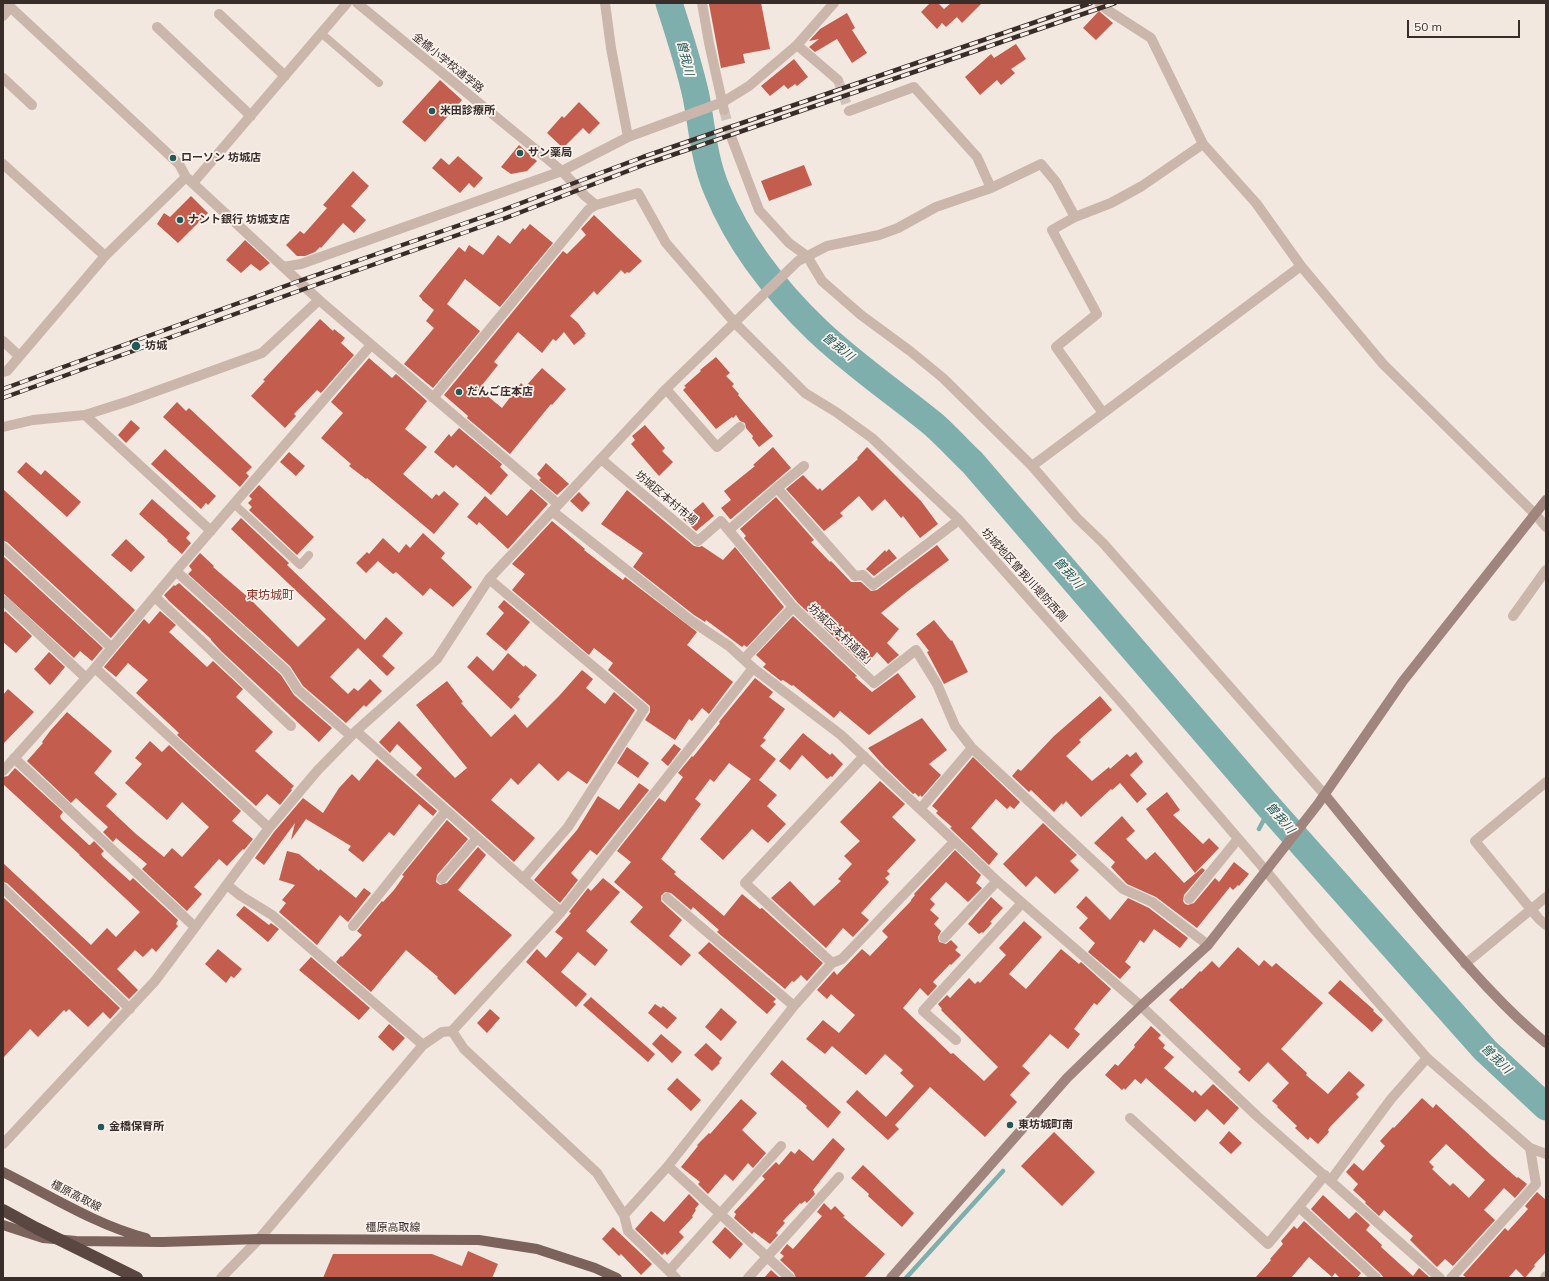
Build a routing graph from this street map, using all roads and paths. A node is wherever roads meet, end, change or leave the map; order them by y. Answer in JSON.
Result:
{"nodes":[{"id":1,"x":347,"y":3,"type":"edge"},
{"id":2,"x":357,"y":3,"type":"edge"},
{"id":3,"x":606,"y":3,"type":"edge"},
{"id":4,"x":702,"y":3,"type":"edge"},
{"id":5,"x":834,"y":3,"type":"edge"},
{"id":6,"x":1099,"y":3,"type":"edge"},
{"id":7,"x":7,"y":4,"type":"edge"},
{"id":8,"x":219,"y":14,"type":"dead end"},
{"id":9,"x":3,"y":16,"type":"edge"},
{"id":10,"x":157,"y":27,"type":"dead end"},
{"id":11,"x":321,"y":33,"type":"junction"},
{"id":12,"x":797,"y":45,"type":"junction"},
{"id":13,"x":285,"y":76,"type":"junction"},
{"id":14,"x":3,"y":78,"type":"edge"},
{"id":15,"x":838,"y":80,"type":"tunnel mouth"},
{"id":16,"x":379,"y":83,"type":"dead end"},
{"id":17,"x":32,"y":105,"type":"dead end"},
{"id":18,"x":724,"y":106,"type":"junction"},
{"id":19,"x":849,"y":111,"type":"dead end"},
{"id":20,"x":251,"y":116,"type":"junction"},
{"id":21,"x":632,"y":136,"type":"junction"},
{"id":22,"x":732,"y":138,"type":"tunnel mouth"},
{"id":23,"x":1203,"y":144,"type":"junction"},
{"id":24,"x":3,"y":164,"type":"edge"},
{"id":25,"x":562,"y":172,"type":"junction"},
{"id":26,"x":190,"y":180,"type":"junction"},
{"id":27,"x":991,"y":188,"type":"junction"},
{"id":28,"x":596,"y":204,"type":"junction"},
{"id":29,"x":1075,"y":217,"type":"junction"},
{"id":30,"x":104,"y":256,"type":"junction"},
{"id":31,"x":802,"y":258,"type":"junction"},
{"id":32,"x":283,"y":266,"type":"junction"},
{"id":33,"x":1301,"y":266,"type":"junction"},
{"id":34,"x":319,"y":300,"type":"junction"},
{"id":35,"x":738,"y":321,"type":"junction"},
{"id":36,"x":3,"y":341,"type":"edge"},
{"id":37,"x":371,"y":345,"type":"junction"},
{"id":38,"x":19,"y":356,"type":"junction"},
{"id":39,"x":3,"y":372,"type":"edge"},
{"id":40,"x":666,"y":389,"type":"junction"},
{"id":41,"x":433,"y":398,"type":"junction"},
{"id":42,"x":1103,"y":414,"type":"junction"},
{"id":43,"x":85,"y":415,"type":"junction"},
{"id":44,"x":3,"y":426,"type":"edge"},
{"id":45,"x":740,"y":427,"type":"dead end"},
{"id":46,"x":601,"y":459,"type":"junction"},
{"id":47,"x":804,"y":466,"type":"dead end"},
{"id":48,"x":1032,"y":466,"type":"junction"},
{"id":49,"x":777,"y":488,"type":"junction"},
{"id":50,"x":1546,"y":500,"type":"edge"},
{"id":51,"x":234,"y":504,"type":"junction"},
{"id":52,"x":555,"y":507,"type":"junction"},
{"id":53,"x":1536,"y":514,"type":"junction"},
{"id":54,"x":959,"y":520,"type":"junction"},
{"id":55,"x":1546,"y":527,"type":"edge"},
{"id":56,"x":729,"y":530,"type":"junction"},
{"id":57,"x":210,"y":531,"type":"junction"},
{"id":58,"x":3,"y":547,"type":"edge"},
{"id":59,"x":309,"y":555,"type":"dead end"},
{"id":60,"x":1546,"y":570,"type":"edge"},
{"id":61,"x":176,"y":571,"type":"junction"},
{"id":62,"x":489,"y":579,"type":"junction"},
{"id":63,"x":155,"y":596,"type":"junction"},
{"id":64,"x":3,"y":600,"type":"edge"},
{"id":65,"x":793,"y":607,"type":"junction"},
{"id":66,"x":1513,"y":616,"type":"dead end"},
{"id":67,"x":112,"y":648,"type":"junction"},
{"id":68,"x":744,"y":659,"type":"junction"},
{"id":69,"x":95,"y":668,"type":"junction"},
{"id":70,"x":753,"y":668,"type":"junction"},
{"id":71,"x":86,"y":678,"type":"junction"},
{"id":72,"x":291,"y":726,"type":"dead end"},
{"id":73,"x":353,"y":734,"type":"junction"},
{"id":74,"x":972,"y":748,"type":"junction"},
{"id":75,"x":864,"y":756,"type":"junction"},
{"id":76,"x":14,"y":758,"type":"junction"},
{"id":77,"x":3,"y":771,"type":"edge"},
{"id":78,"x":1546,"y":782,"type":"edge"},
{"id":79,"x":1325,"y":795,"type":"junction"},
{"id":80,"x":921,"y":808,"type":"junction"},
{"id":81,"x":446,"y":811,"type":"junction"},
{"id":82,"x":269,"y":828,"type":"junction"},
{"id":83,"x":478,"y":838,"type":"junction"},
{"id":84,"x":1238,"y":839,"type":"junction"},
{"id":85,"x":954,"y":842,"type":"junction"},
{"id":86,"x":1268,"y":868,"type":"junction"},
{"id":87,"x":523,"y":879,"type":"junction"},
{"id":88,"x":442,"y":880,"type":"dead end"},
{"id":89,"x":997,"y":881,"type":"junction"},
{"id":90,"x":227,"y":885,"type":"junction"},
{"id":91,"x":3,"y":888,"type":"edge"},
{"id":92,"x":1546,"y":897,"type":"edge"},
{"id":93,"x":667,"y":898,"type":"dead end"},
{"id":94,"x":1189,"y":899,"type":"dead end"},
{"id":95,"x":1022,"y":903,"type":"junction"},
{"id":96,"x":1531,"y":910,"type":"junction"},
{"id":97,"x":561,"y":912,"type":"junction"},
{"id":98,"x":1546,"y":925,"type":"edge"},
{"id":99,"x":354,"y":926,"type":"dead end"},
{"id":100,"x":195,"y":927,"type":"junction"},
{"id":101,"x":944,"y":938,"type":"dead end"},
{"id":102,"x":1208,"y":945,"type":"junction"},
{"id":103,"x":832,"y":963,"type":"junction"},
{"id":104,"x":1465,"y":964,"type":"junction"},
{"id":105,"x":794,"y":1006,"type":"junction"},
{"id":106,"x":1141,"y":1006,"type":"junction"},
{"id":107,"x":130,"y":1009,"type":"junction"},
{"id":108,"x":452,"y":1031,"type":"junction"},
{"id":109,"x":956,"y":1040,"type":"dead end"},
{"id":110,"x":1546,"y":1043,"type":"edge"},
{"id":111,"x":423,"y":1045,"type":"junction"},
{"id":112,"x":1427,"y":1058,"type":"junction"},
{"id":113,"x":1130,"y":1118,"type":"dead end"},
{"id":114,"x":3,"y":1144,"type":"edge"},
{"id":115,"x":781,"y":1146,"type":"dead end"},
{"id":116,"x":1530,"y":1148,"type":"junction"},
{"id":117,"x":1546,"y":1154,"type":"edge"},
{"id":118,"x":668,"y":1166,"type":"junction"},
{"id":119,"x":3,"y":1172,"type":"edge"},
{"id":120,"x":839,"y":1177,"type":"dead end"},
{"id":121,"x":1328,"y":1178,"type":"junction"},
{"id":122,"x":1299,"y":1207,"type":"junction"},
{"id":123,"x":3,"y":1210,"type":"edge"},
{"id":124,"x":720,"y":1214,"type":"junction"},
{"id":125,"x":624,"y":1215,"type":"junction"},
{"id":126,"x":3,"y":1226,"type":"edge"},
{"id":127,"x":259,"y":1239,"type":"junction"},
{"id":128,"x":163,"y":1242,"type":"junction"},
{"id":129,"x":767,"y":1257,"type":"junction"},
{"id":130,"x":673,"y":1274,"type":"edge"},
{"id":131,"x":137,"y":1278,"type":"edge"},
{"id":132,"x":221,"y":1278,"type":"edge"},
{"id":133,"x":617,"y":1278,"type":"edge"},
{"id":134,"x":748,"y":1278,"type":"edge"},
{"id":135,"x":790,"y":1278,"type":"edge"},
{"id":136,"x":891,"y":1278,"type":"edge"},
{"id":137,"x":1376,"y":1278,"type":"edge"},
{"id":138,"x":1440,"y":1278,"type":"edge"},
{"id":139,"x":1451,"y":1278,"type":"edge"}],
"edges":[{"from":1,"to":11,"type":"street"},
{"from":2,"to":25,"type":"street","name":"金橋小学校通学路"},
{"from":3,"to":21,"type":"street"},
{"from":4,"to":18,"type":"street"},
{"from":5,"to":12,"type":"street"},
{"from":6,"to":23,"type":"street"},
{"from":7,"to":9,"type":"street"},
{"from":7,"to":26,"type":"street"},
{"from":8,"to":13,"type":"street"},
{"from":10,"to":20,"type":"street"},
{"from":11,"to":13,"type":"street"},
{"from":11,"to":16,"type":"lane"},
{"from":12,"to":15,"type":"street"},
{"from":12,"to":18,"type":"street"},
{"from":13,"to":20,"type":"street"},
{"from":14,"to":17,"type":"street"},
{"from":18,"to":21,"type":"street"},
{"from":19,"to":27,"type":"street"},
{"from":20,"to":26,"type":"street"},
{"from":21,"to":25,"type":"street"},
{"from":22,"to":31,"type":"street"},
{"from":23,"to":29,"type":"street"},
{"from":23,"to":33,"type":"street"},
{"from":24,"to":30,"type":"street"},
{"from":25,"to":28,"type":"street","name":"金橋小学校通学路"},
{"from":25,"to":32,"type":"street"},
{"from":26,"to":30,"type":"street"},
{"from":26,"to":32,"type":"street"},
{"from":27,"to":29,"type":"street"},
{"from":27,"to":31,"type":"street"},
{"from":28,"to":35,"type":"street","name":"坊城地区曽我川堤防西側"},
{"from":28,"to":41,"type":"street"},
{"from":29,"to":42,"type":"street"},
{"from":30,"to":38,"type":"street"},
{"from":31,"to":35,"type":"street"},
{"from":31,"to":48,"type":"street"},
{"from":32,"to":34,"type":"street"},
{"from":33,"to":42,"type":"street"},
{"from":33,"to":53,"type":"street"},
{"from":34,"to":37,"type":"street"},
{"from":34,"to":43,"type":"street"},
{"from":35,"to":40,"type":"street"},
{"from":35,"to":54,"type":"street","name":"坊城地区曽我川堤防西側"},
{"from":36,"to":38,"type":"street"},
{"from":37,"to":41,"type":"street"},
{"from":37,"to":51,"type":"street"},
{"from":38,"to":39,"type":"street"},
{"from":40,"to":45,"type":"street"},
{"from":40,"to":46,"type":"street"},
{"from":41,"to":52,"type":"street"},
{"from":42,"to":48,"type":"street"},
{"from":43,"to":44,"type":"street"},
{"from":43,"to":57,"type":"street"},
{"from":46,"to":52,"type":"street"},
{"from":46,"to":56,"type":"street","name":"坊城区本村市場"},
{"from":47,"to":49,"type":"street"},
{"from":48,"to":79,"type":"street"},
{"from":49,"to":54,"type":"street"},
{"from":49,"to":56,"type":"street"},
{"from":50,"to":53,"type":"street"},
{"from":51,"to":57,"type":"street"},
{"from":51,"to":59,"type":"lane"},
{"from":52,"to":62,"type":"street"},
{"from":52,"to":68,"type":"street"},
{"from":53,"to":55,"type":"street"},
{"from":53,"to":79,"type":"street"},
{"from":54,"to":84,"type":"street","name":"坊城地区曽我川堤防西側"},
{"from":56,"to":65,"type":"street"},
{"from":57,"to":61,"type":"street"},
{"from":58,"to":67,"type":"street"},
{"from":60,"to":66,"type":"street"},
{"from":61,"to":63,"type":"street"},
{"from":61,"to":73,"type":"street"},
{"from":62,"to":73,"type":"street"},
{"from":62,"to":87,"type":"street"},
{"from":63,"to":67,"type":"street"},
{"from":63,"to":72,"type":"street"},
{"from":64,"to":71,"type":"street"},
{"from":65,"to":68,"type":"street","name":"坊城区本村道路」"},
{"from":65,"to":74,"type":"street","name":"坊城区本村道路」"},
{"from":67,"to":69,"type":"street"},
{"from":68,"to":70,"type":"street"},
{"from":69,"to":71,"type":"street"},
{"from":69,"to":82,"type":"street"},
{"from":70,"to":75,"type":"street"},
{"from":70,"to":97,"type":"street"},
{"from":71,"to":76,"type":"street"},
{"from":73,"to":81,"type":"street"},
{"from":73,"to":82,"type":"street"},
{"from":74,"to":80,"type":"street"},
{"from":74,"to":102,"type":"street"},
{"from":75,"to":80,"type":"street"},
{"from":75,"to":103,"type":"street"},
{"from":76,"to":77,"type":"street"},
{"from":76,"to":100,"type":"street"},
{"from":78,"to":96,"type":"street"},
{"from":79,"to":86,"type":"street"},
{"from":79,"to":104,"type":"street"},
{"from":80,"to":85,"type":"street"},
{"from":81,"to":83,"type":"street"},
{"from":81,"to":99,"type":"street"},
{"from":82,"to":90,"type":"street"},
{"from":83,"to":87,"type":"street"},
{"from":83,"to":88,"type":"street"},
{"from":84,"to":86,"type":"street","name":"坊城地区曽我川堤防西側"},
{"from":84,"to":94,"type":"street"},
{"from":85,"to":89,"type":"street"},
{"from":85,"to":103,"type":"street"},
{"from":86,"to":102,"type":"street"},
{"from":86,"to":112,"type":"street","name":"坊城地区曽我川堤防西側"},
{"from":87,"to":97,"type":"street"},
{"from":89,"to":95,"type":"street"},
{"from":89,"to":101,"type":"street"},
{"from":90,"to":100,"type":"street"},
{"from":90,"to":111,"type":"street"},
{"from":91,"to":107,"type":"street"},
{"from":92,"to":96,"type":"street"},
{"from":93,"to":105,"type":"street"},
{"from":95,"to":106,"type":"street"},
{"from":95,"to":109,"type":"street"},
{"from":96,"to":98,"type":"street"},
{"from":96,"to":104,"type":"street"},
{"from":97,"to":108,"type":"street"},
{"from":100,"to":107,"type":"street"},
{"from":102,"to":106,"type":"street"},
{"from":103,"to":105,"type":"street"},
{"from":104,"to":110,"type":"street"},
{"from":105,"to":118,"type":"street"},
{"from":106,"to":121,"type":"street"},
{"from":106,"to":136,"type":"street"},
{"from":107,"to":114,"type":"street"},
{"from":108,"to":111,"type":"street"},
{"from":108,"to":125,"type":"street"},
{"from":111,"to":127,"type":"street"},
{"from":112,"to":116,"type":"street","name":"坊城地区曽我川堤防西側"},
{"from":112,"to":121,"type":"street"},
{"from":113,"to":122,"type":"street"},
{"from":115,"to":124,"type":"street"},
{"from":116,"to":117,"type":"street"},
{"from":116,"to":139,"type":"street"},
{"from":118,"to":124,"type":"street"},
{"from":118,"to":125,"type":"street"},
{"from":119,"to":128,"type":"main road","name":"橿原高取線"},
{"from":120,"to":129,"type":"street"},
{"from":121,"to":122,"type":"street"},
{"from":121,"to":138,"type":"street"},
{"from":122,"to":137,"type":"street"},
{"from":123,"to":131,"type":"highway","bridge":true},
{"from":124,"to":129,"type":"street"},
{"from":124,"to":130,"type":"street"},
{"from":125,"to":130,"type":"street"},
{"from":126,"to":128,"type":"main road","name":"橿原高取線"},
{"from":127,"to":128,"type":"main road","name":"橿原高取線"},
{"from":127,"to":132,"type":"street"},
{"from":127,"to":133,"type":"main road","name":"橿原高取線"},
{"from":129,"to":134,"type":"street"},
{"from":129,"to":135,"type":"street"}]}
